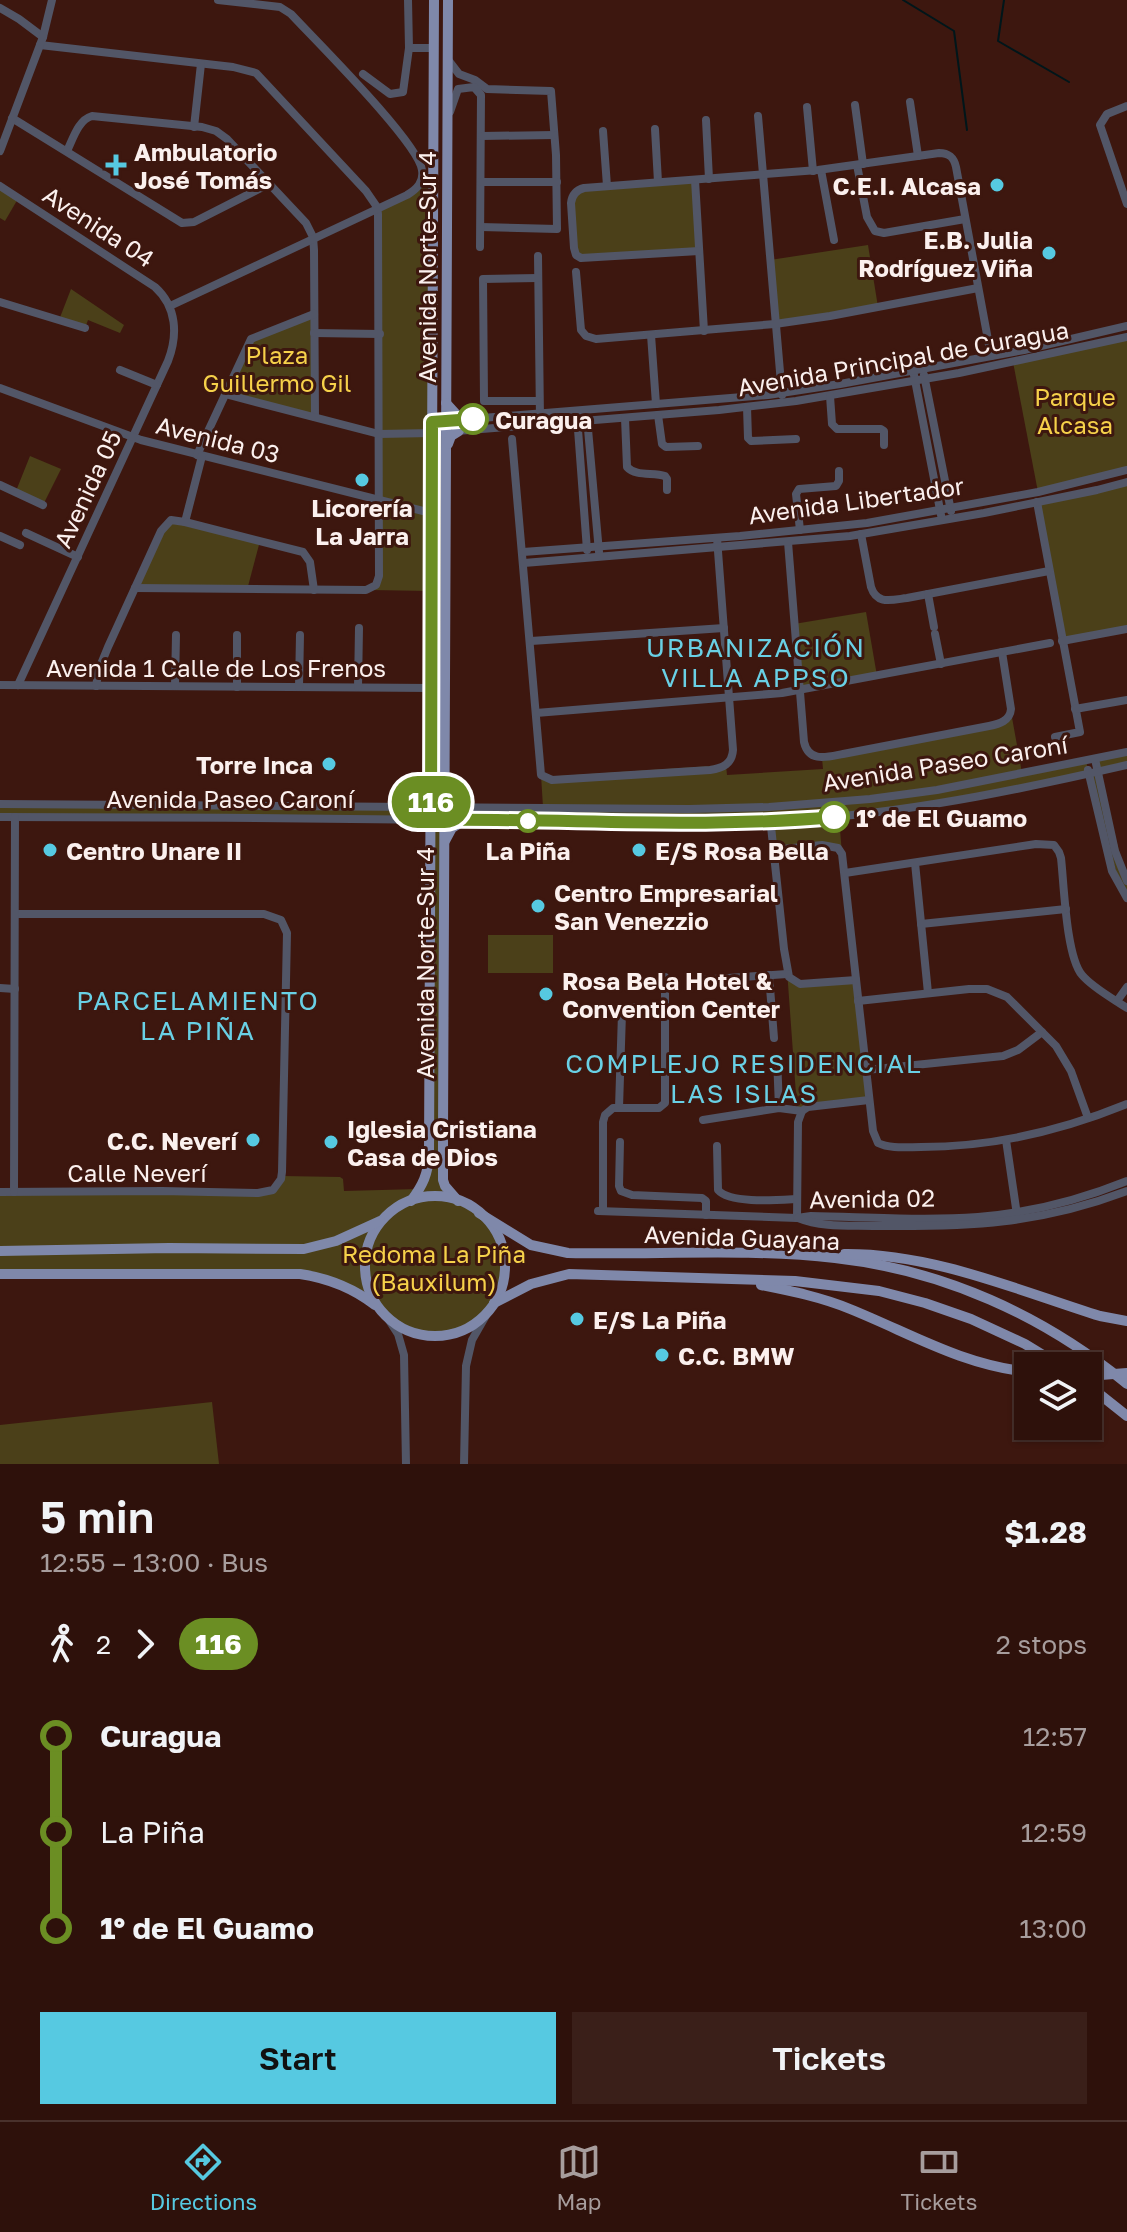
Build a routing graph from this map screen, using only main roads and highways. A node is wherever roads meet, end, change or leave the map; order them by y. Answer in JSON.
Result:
{"nodes":[{"id":1,"x":434,"y":0,"type":"edge"},
{"id":2,"x":448,"y":0,"type":"edge"},
{"id":3,"x":446,"y":403,"type":"junction"},
{"id":4,"x":466,"y":420,"type":"road end"},
{"id":5,"x":459,"y":431,"type":"road end"},
{"id":6,"x":445,"y":450,"type":"junction"},
{"id":7,"x":445,"y":787,"type":"junction"},
{"id":8,"x":431,"y":793,"type":"junction"},
{"id":9,"x":415,"y":807,"type":"road end"},
{"id":10,"x":466,"y":808,"type":"road end"},
{"id":11,"x":417,"y":820,"type":"road end"},
{"id":12,"x":465,"y":820,"type":"road end"},
{"id":13,"x":431,"y":833,"type":"junction"},
{"id":14,"x":444,"y":843,"type":"junction"},
{"id":15,"x":411,"y":1201,"type":"junction"},
{"id":16,"x":458,"y":1201,"type":"junction"},
{"id":17,"x":479,"y":1213,"type":"junction"},
{"id":18,"x":382,"y":1220,"type":"junction"},
{"id":19,"x":0,"y":1251,"type":"edge"},
{"id":20,"x":798,"y":1255,"type":"junction"},
{"id":21,"x":0,"y":1274,"type":"edge"},
{"id":22,"x":735,"y":1279,"type":"junction"},
{"id":23,"x":491,"y":1307,"type":"junction"},
{"id":24,"x":383,"y":1313,"type":"junction"},
{"id":25,"x":1127,"y":1321,"type":"edge"},
{"id":26,"x":1038,"y":1352,"type":"edge"},
{"id":27,"x":1014,"y":1370,"type":"edge"},
{"id":28,"x":1127,"y":1373,"type":"edge"},
{"id":29,"x":1102,"y":1375,"type":"edge"},
{"id":30,"x":1127,"y":1384,"type":"edge"},
{"id":31,"x":1102,"y":1396,"type":"edge"},
{"id":32,"x":1127,"y":1416,"type":"edge"}],
"edges":[{"from":1,"to":8,"type":"main road","name":"Avenida Norte-Sur 4"},
{"from":2,"to":3,"type":"main road","name":"Avenida Norte-Sur 4"},
{"from":3,"to":4,"type":"main road"},
{"from":3,"to":6,"type":"main road","name":"Avenida Norte-Sur 4"},
{"from":5,"to":6,"type":"main road"},
{"from":6,"to":7,"type":"main road","name":"Avenida Norte-Sur 4"},
{"from":7,"to":10,"type":"main road"},
{"from":7,"to":14,"type":"main road","name":"Avenida Norte-Sur 4"},
{"from":8,"to":9,"type":"main road"},
{"from":8,"to":13,"type":"main road","name":"Avenida Norte-Sur 4"},
{"from":11,"to":13,"type":"main road"},
{"from":12,"to":14,"type":"main road"},
{"from":13,"to":15,"type":"main road","name":"Avenida Norte-Sur 4"},
{"from":14,"to":16,"type":"main road","name":"Avenida Norte-Sur 4"},
{"from":15,"to":16,"type":"main road"},
{"from":15,"to":18,"type":"main road"},
{"from":16,"to":17,"type":"main road"},
{"from":17,"to":20,"type":"main road","name":"Avenida Guayana"},
{"from":17,"to":23,"type":"main road"},
{"from":18,"to":19,"type":"main road"},
{"from":18,"to":24,"type":"main road"},
{"from":20,"to":25,"type":"main road"},
{"from":20,"to":30,"type":"main road","name":"Avenida Guayana"},
{"from":21,"to":24,"type":"main road"},
{"from":22,"to":23,"type":"main road","name":"Avenida Guayana"},
{"from":22,"to":26,"type":"main road","name":"Avenida Guayana"},
{"from":22,"to":27,"type":"main road"},
{"from":23,"to":24,"type":"main road"},
{"from":28,"to":29,"type":"main road","bridge":true},
{"from":31,"to":32,"type":"main road"}]}
